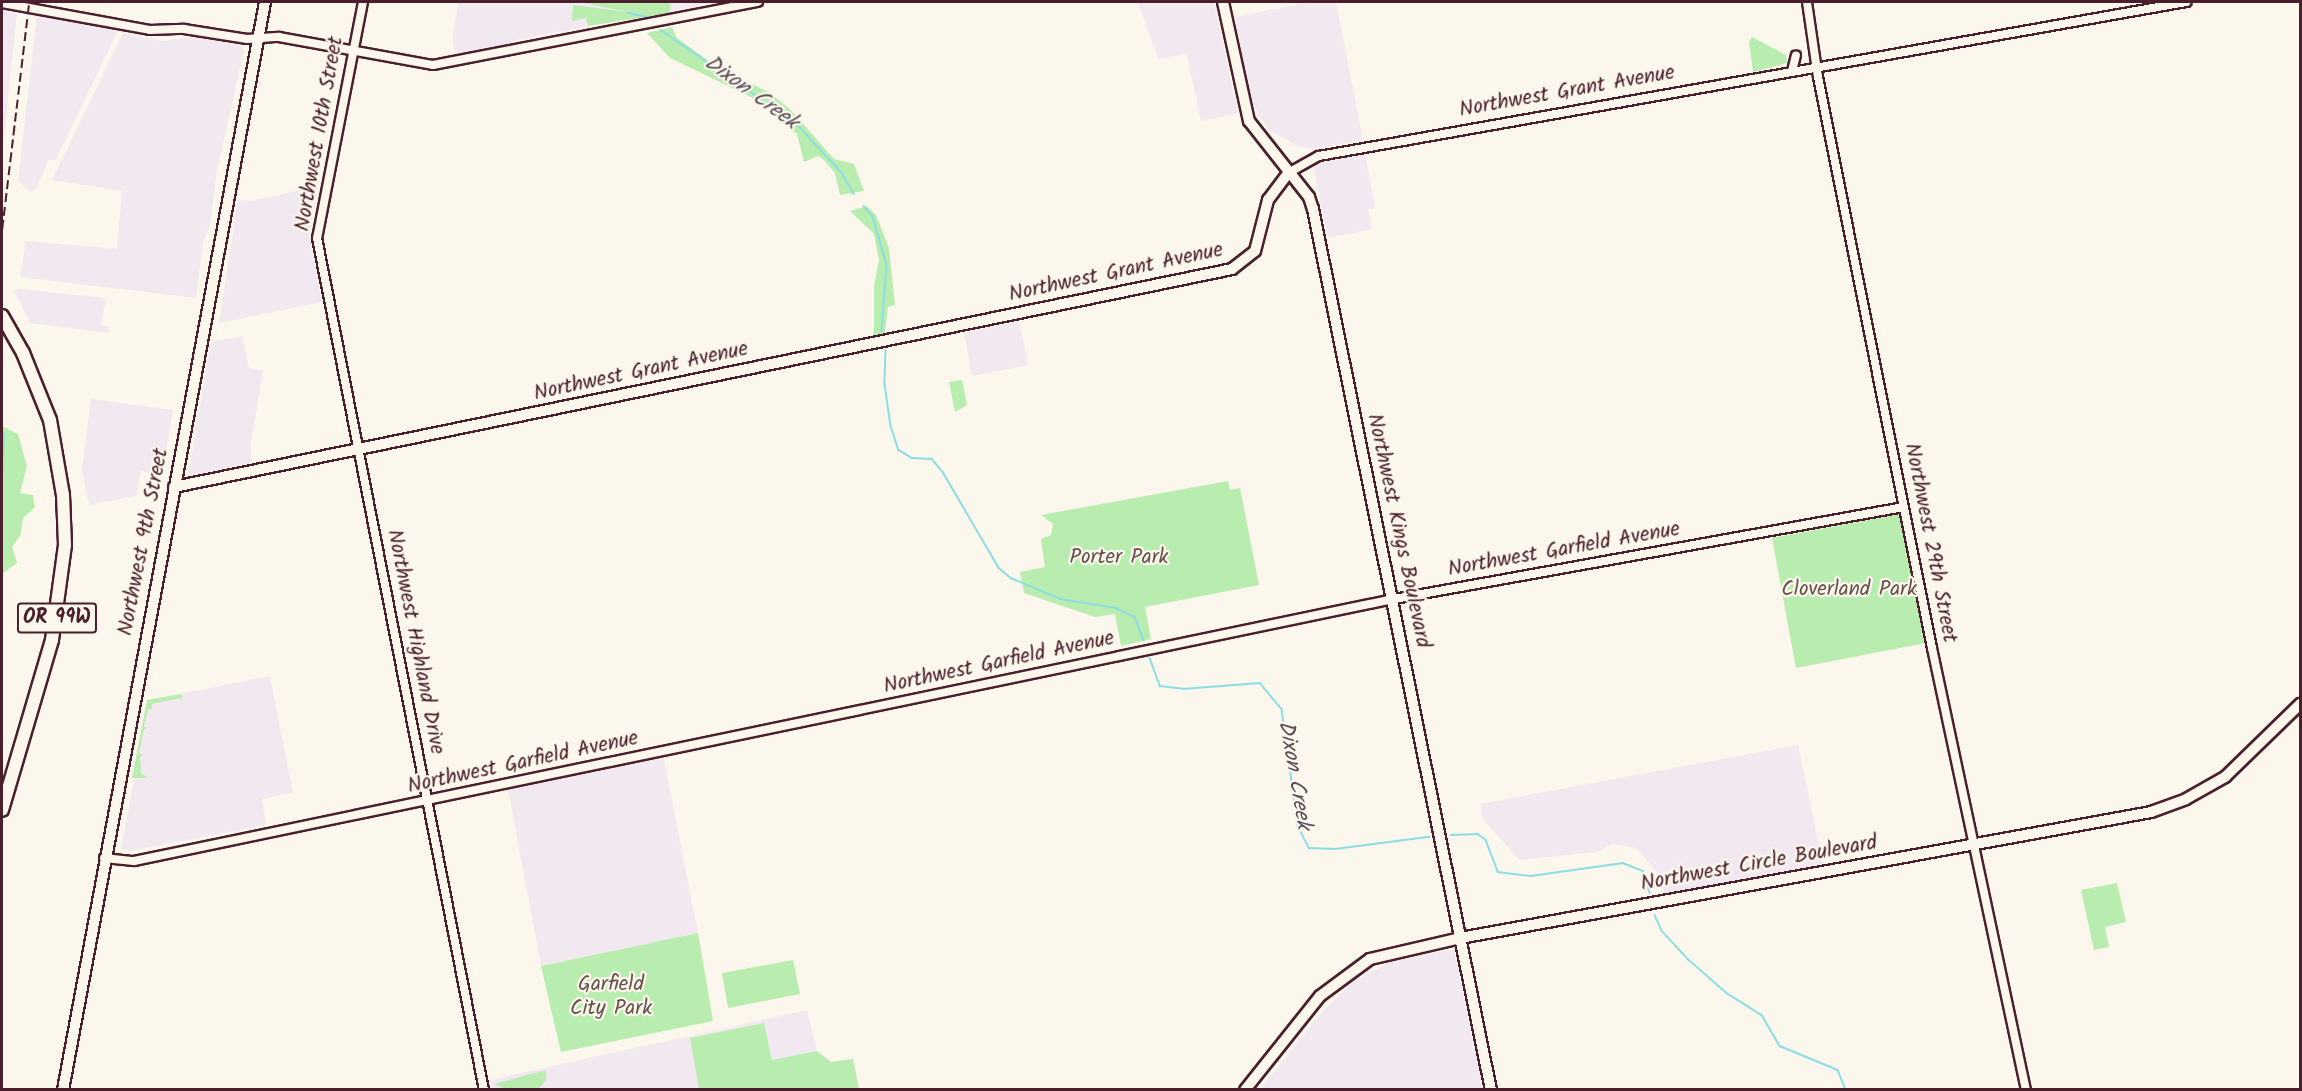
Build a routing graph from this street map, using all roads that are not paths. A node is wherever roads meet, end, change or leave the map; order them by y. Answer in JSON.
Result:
{"nodes":[{"id":1,"x":265,"y":2,"type":"edge"},
{"id":2,"x":363,"y":2,"type":"edge"},
{"id":3,"x":758,"y":2,"type":"edge"},
{"id":4,"x":1223,"y":2,"type":"edge"},
{"id":5,"x":1807,"y":2,"type":"edge"},
{"id":6,"x":2186,"y":2,"type":"edge"},
{"id":7,"x":2,"y":3,"type":"edge"},
{"id":8,"x":258,"y":37,"type":"junction"},
{"id":9,"x":353,"y":50,"type":"junction"},
{"id":10,"x":1796,"y":55,"type":"dead end"},
{"id":11,"x":1816,"y":67,"type":"junction"},
{"id":12,"x":1792,"y":71,"type":"junction"},
{"id":13,"x":1288,"y":173,"type":"junction"},
{"id":14,"x":2,"y":316,"type":"edge"},
{"id":15,"x":360,"y":449,"type":"junction"},
{"id":16,"x":174,"y":487,"type":"junction"},
{"id":17,"x":1904,"y":507,"type":"junction"},
{"id":18,"x":1394,"y":599,"type":"junction"},
{"id":19,"x":2301,"y":704,"type":"edge"},
{"id":20,"x":427,"y":801,"type":"junction"},
{"id":21,"x":2,"y":810,"type":"edge"},
{"id":22,"x":1973,"y":846,"type":"junction"},
{"id":23,"x":104,"y":858,"type":"junction"},
{"id":24,"x":1461,"y":938,"type":"junction"},
{"id":25,"x":63,"y":1089,"type":"edge"},
{"id":26,"x":484,"y":1089,"type":"edge"},
{"id":27,"x":1245,"y":1089,"type":"edge"},
{"id":28,"x":1491,"y":1089,"type":"edge"},
{"id":29,"x":2026,"y":1089,"type":"edge"}],
"edges":[{"from":1,"to":8,"type":"main road","name":"Northwest 9th Street"},
{"from":2,"to":9,"type":"street","name":"Northwest 10th Street"},
{"from":3,"to":9,"type":"street"},
{"from":4,"to":13,"type":"main road","name":"Northwest Kings Boulevard"},
{"from":5,"to":11,"type":"street","name":"Northwest 29th Street"},
{"from":6,"to":11,"type":"street","name":"Northwest Grant Avenue"},
{"from":7,"to":8,"type":"street"},
{"from":8,"to":9,"type":"street"},
{"from":8,"to":16,"type":"main road","name":"Northwest 9th Street"},
{"from":9,"to":15,"type":"street","name":"Northwest 10th Street"},
{"from":10,"to":12,"type":"street"},
{"from":11,"to":12,"type":"street","name":"Northwest Grant Avenue"},
{"from":11,"to":17,"type":"street","name":"Northwest 29th Street"},
{"from":12,"to":13,"type":"street","name":"Northwest Grant Avenue"},
{"from":13,"to":15,"type":"main road","name":"Northwest Grant Avenue"},
{"from":13,"to":18,"type":"main road","name":"Northwest Kings Boulevard"},
{"from":14,"to":21,"type":"highway","number":"OR 99W"},
{"from":15,"to":16,"type":"main road","name":"Northwest Grant Avenue"},
{"from":15,"to":20,"type":"street","name":"Northwest Highland Drive"},
{"from":16,"to":23,"type":"main road","name":"Northwest 9th Street"},
{"from":17,"to":18,"type":"street","name":"Northwest Garfield Avenue"},
{"from":17,"to":22,"type":"street","name":"Northwest 29th Street"},
{"from":18,"to":20,"type":"street","name":"Northwest Garfield Avenue"},
{"from":18,"to":24,"type":"main road","name":"Northwest Kings Boulevard"},
{"from":19,"to":22,"type":"main road","name":"Northwest Circle Boulevard"},
{"from":20,"to":23,"type":"street","name":"Northwest Garfield Avenue"},
{"from":20,"to":26,"type":"street","name":"Northwest Highland Drive"},
{"from":22,"to":24,"type":"main road","name":"Northwest Circle Boulevard"},
{"from":22,"to":29,"type":"street","name":"Northwest 29th Street"},
{"from":23,"to":25,"type":"main road","name":"Northwest 9th Street"},
{"from":24,"to":27,"type":"main road","name":"Northwest Circle Boulevard"},
{"from":24,"to":28,"type":"main road","name":"Northwest Kings Boulevard"}]}
